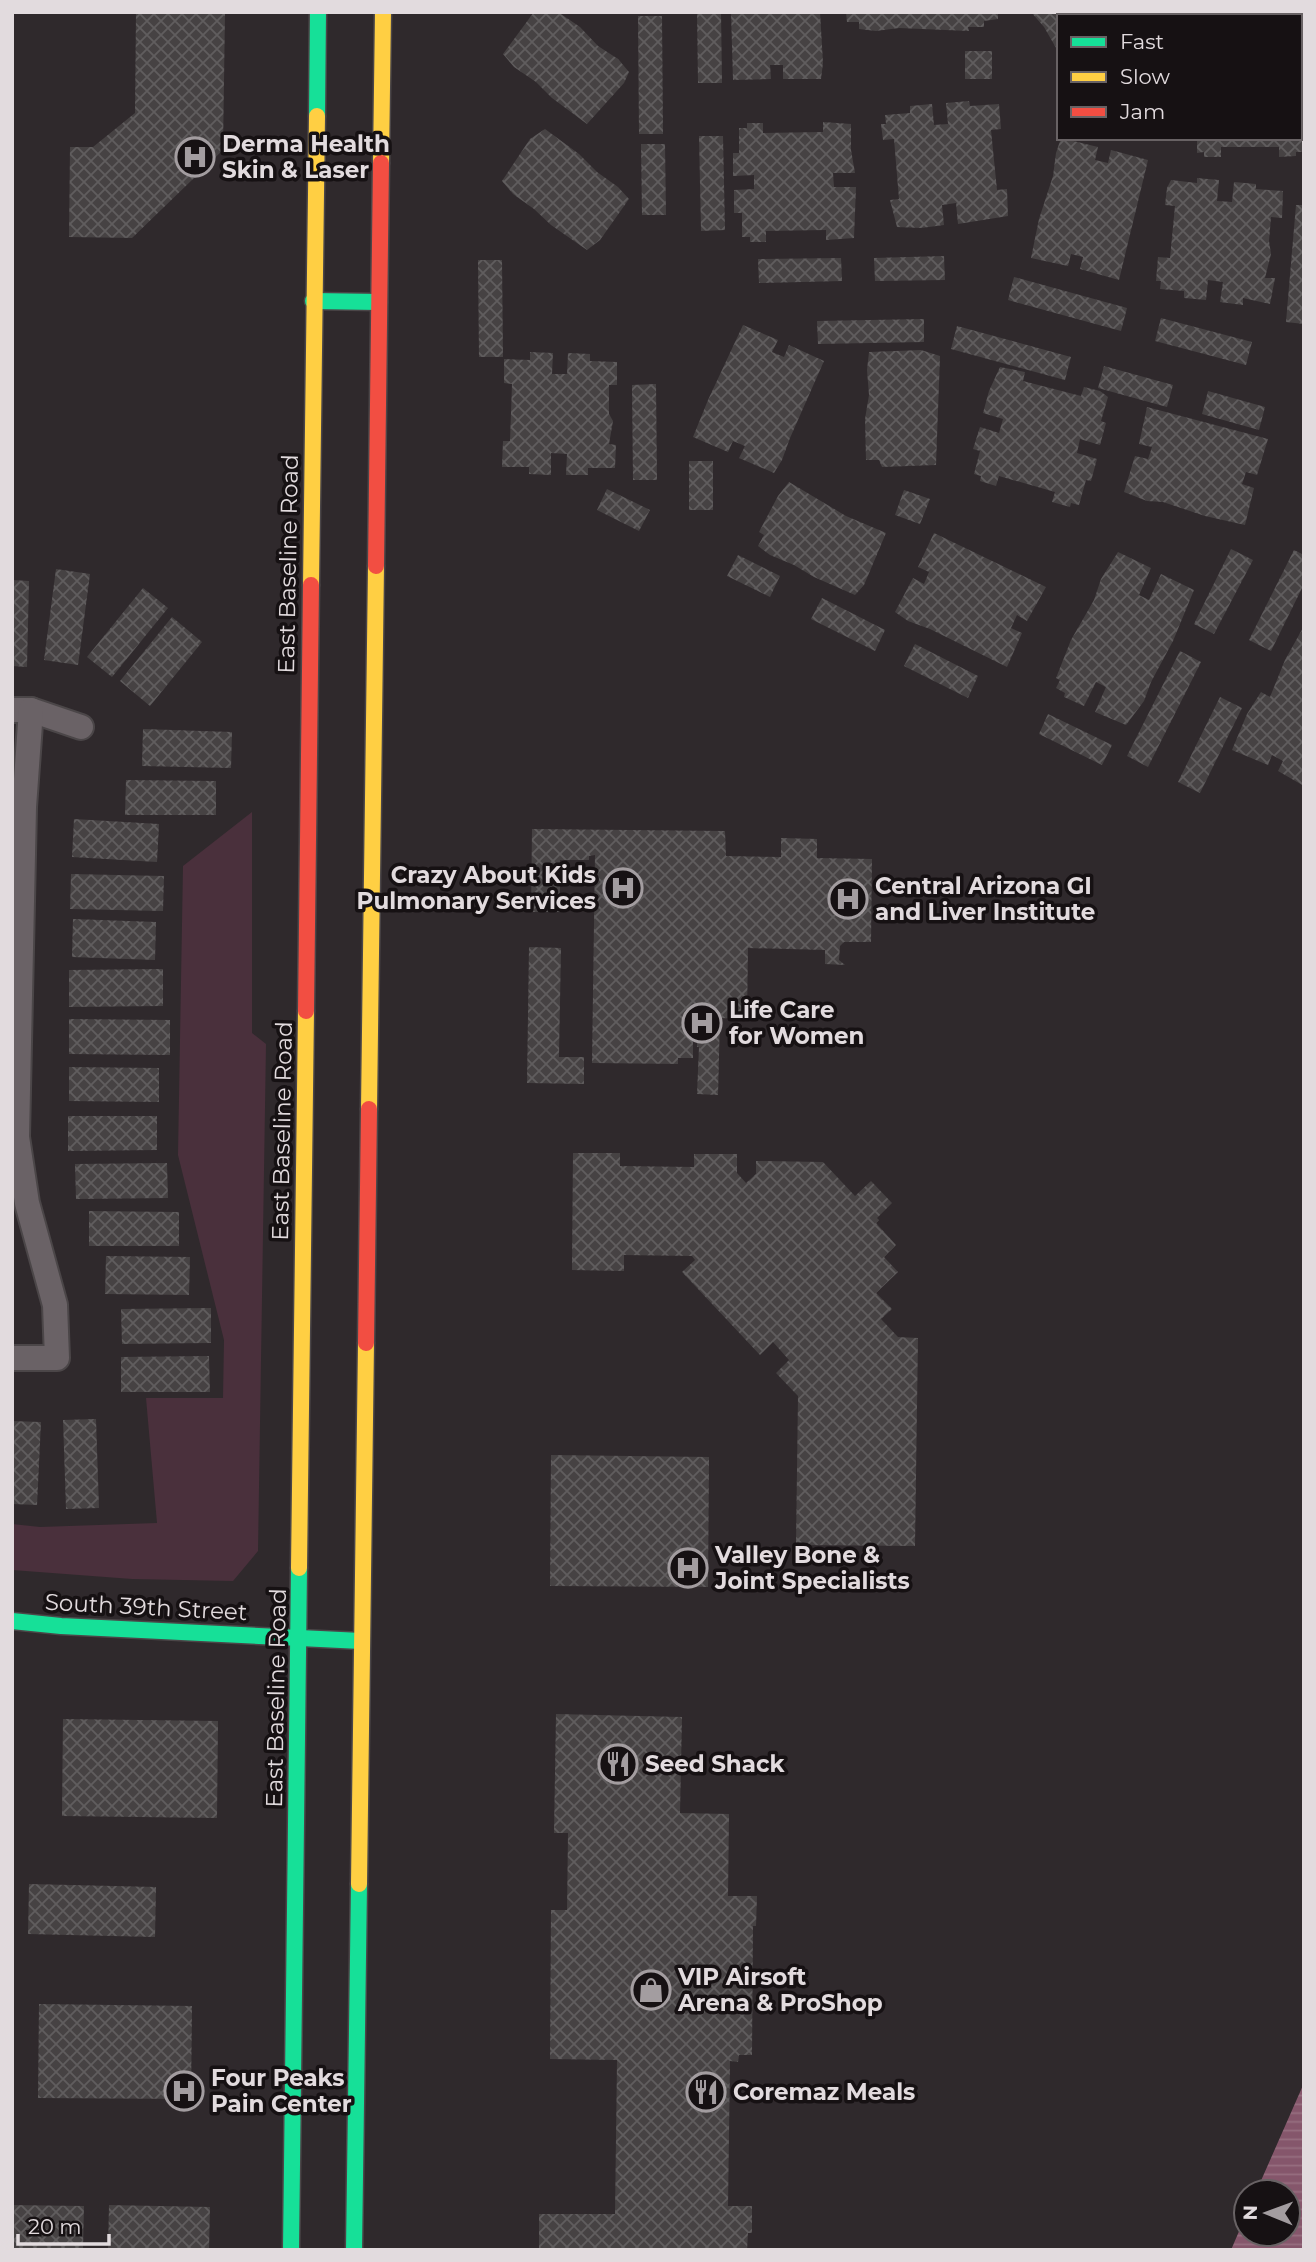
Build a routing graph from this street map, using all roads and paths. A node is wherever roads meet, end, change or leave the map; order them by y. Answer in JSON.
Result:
{"nodes":[{"id":1,"x":318,"y":12,"type":"edge"},
{"id":2,"x":383,"y":12,"type":"edge"},
{"id":3,"x":313,"y":301,"type":"junction"},
{"id":4,"x":379,"y":302,"type":"junction"},
{"id":5,"x":22,"y":710,"type":"edge"},
{"id":6,"x":81,"y":727,"type":"dead end"},
{"id":7,"x":12,"y":1358,"type":"edge"},
{"id":8,"x":12,"y":1621,"type":"edge"},
{"id":9,"x":299,"y":1639,"type":"junction"},
{"id":10,"x":361,"y":1641,"type":"junction"},
{"id":11,"x":291,"y":2250,"type":"edge"},
{"id":12,"x":354,"y":2250,"type":"edge"}],
"edges":[{"from":1,"to":3,"type":"main road","name":"East Baseline Road"},
{"from":2,"to":4,"type":"main road"},
{"from":3,"to":4,"type":"main road"},
{"from":3,"to":9,"type":"main road","name":"East Baseline Road"},
{"from":4,"to":10,"type":"main road"},
{"from":5,"to":6,"type":"street"},
{"from":5,"to":7,"type":"street"},
{"from":8,"to":9,"type":"main road","name":"South 39th Street"},
{"from":9,"to":10,"type":"main road","name":"South 39th Street"},
{"from":9,"to":11,"type":"main road","name":"East Baseline Road"},
{"from":10,"to":12,"type":"main road"}]}
